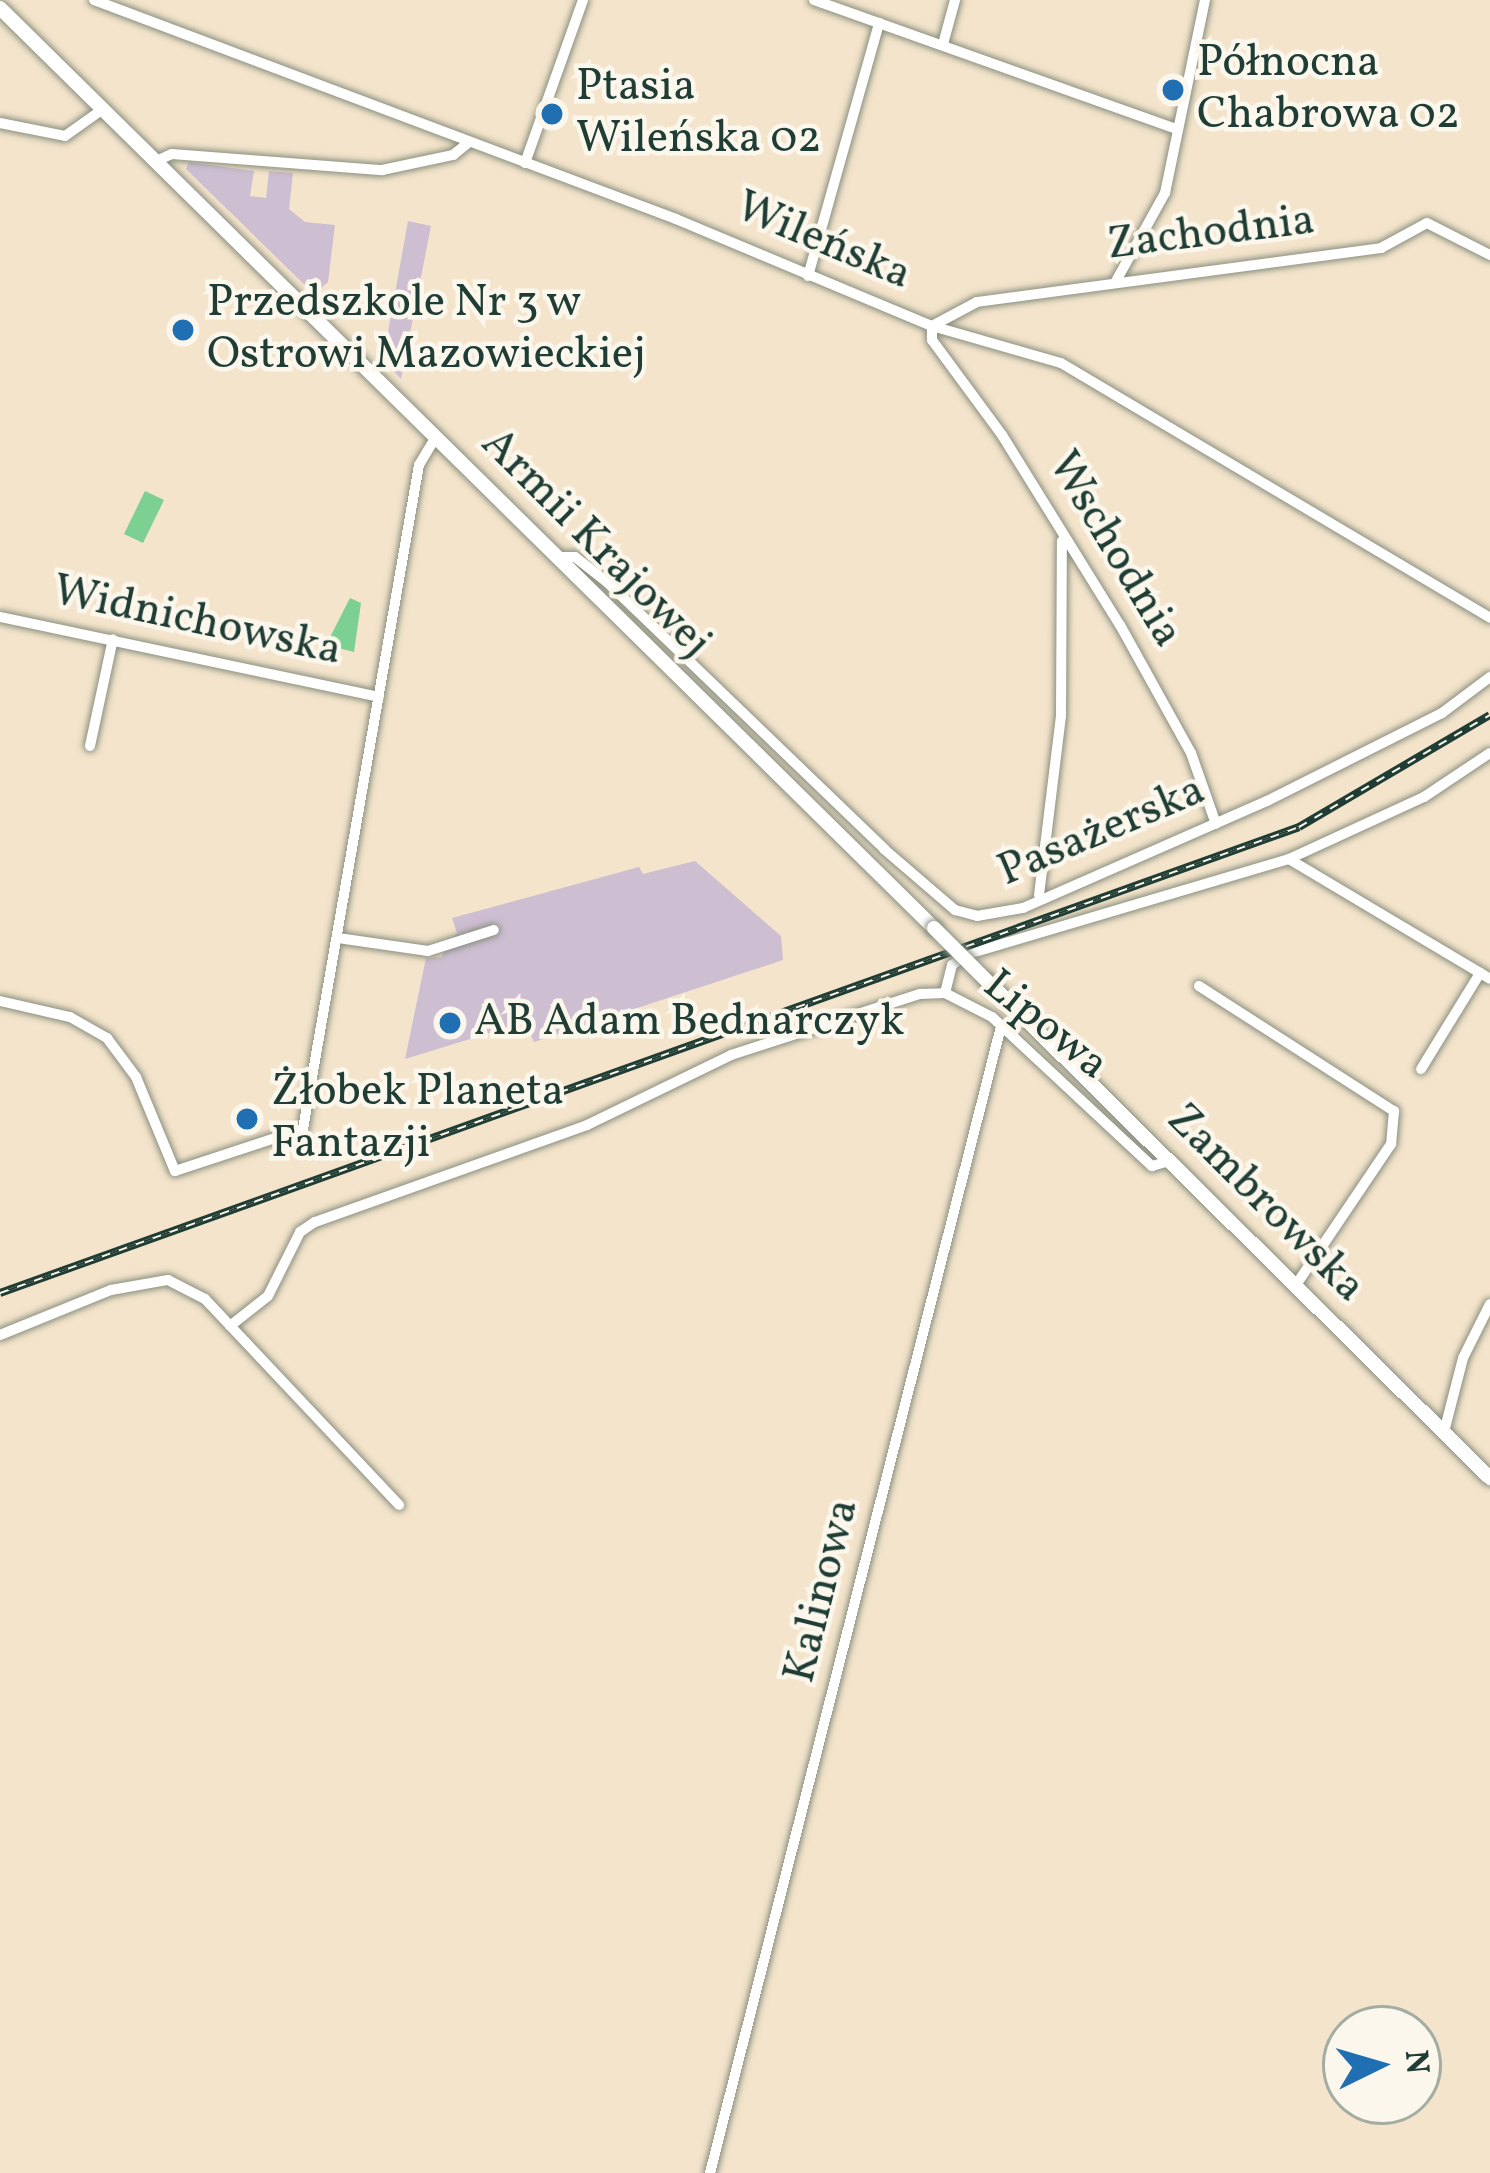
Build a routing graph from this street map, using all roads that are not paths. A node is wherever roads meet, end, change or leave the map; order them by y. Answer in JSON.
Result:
{"nodes":[{"id":1,"x":583,"y":0,"type":"edge"},
{"id":2,"x":814,"y":0,"type":"edge"},
{"id":3,"x":955,"y":0,"type":"edge"},
{"id":4,"x":1205,"y":0,"type":"edge"},
{"id":5,"x":99,"y":1,"type":"edge"},
{"id":6,"x":0,"y":8,"type":"edge"},
{"id":7,"x":879,"y":23,"type":"junction"},
{"id":8,"x":943,"y":44,"type":"junction"},
{"id":9,"x":103,"y":109,"type":"junction"},
{"id":10,"x":0,"y":123,"type":"edge"},
{"id":11,"x":1177,"y":129,"type":"junction"},
{"id":12,"x":469,"y":142,"type":"junction"},
{"id":13,"x":156,"y":160,"type":"junction"},
{"id":14,"x":525,"y":163,"type":"junction"},
{"id":15,"x":1490,"y":255,"type":"edge"},
{"id":16,"x":808,"y":276,"type":"junction"},
{"id":17,"x":1116,"y":280,"type":"junction"},
{"id":18,"x":932,"y":326,"type":"junction"},
{"id":19,"x":436,"y":437,"type":"junction"},
{"id":20,"x":1062,"y":538,"type":"junction"},
{"id":21,"x":558,"y":557,"type":"junction"},
{"id":22,"x":0,"y":616,"type":"edge"},
{"id":23,"x":1490,"y":618,"type":"edge"},
{"id":24,"x":112,"y":639,"type":"junction"},
{"id":25,"x":1490,"y":677,"type":"edge"},
{"id":26,"x":379,"y":697,"type":"junction"},
{"id":27,"x":90,"y":746,"type":"dead end"},
{"id":28,"x":1490,"y":754,"type":"edge"},
{"id":29,"x":1216,"y":824,"type":"junction"},
{"id":30,"x":1289,"y":859,"type":"junction"},
{"id":31,"x":1039,"y":895,"type":"junction"},
{"id":32,"x":494,"y":930,"type":"dead end"},
{"id":33,"x":338,"y":938,"type":"junction"},
{"id":34,"x":1485,"y":976,"type":"edge"},
{"id":35,"x":988,"y":982,"type":"joint"},
{"id":36,"x":1199,"y":986,"type":"dead end"},
{"id":37,"x":945,"y":993,"type":"junction"},
{"id":38,"x":0,"y":1001,"type":"edge"},
{"id":39,"x":1001,"y":1026,"type":"junction"},
{"id":40,"x":1421,"y":1069,"type":"dead end"},
{"id":41,"x":1170,"y":1161,"type":"junction"},
{"id":42,"x":1295,"y":1286,"type":"junction"},
{"id":43,"x":1490,"y":1304,"type":"edge"},
{"id":44,"x":230,"y":1326,"type":"junction"},
{"id":45,"x":0,"y":1335,"type":"edge"},
{"id":46,"x":1444,"y":1432,"type":"junction"},
{"id":47,"x":1490,"y":1478,"type":"edge"},
{"id":48,"x":399,"y":1505,"type":"dead end"},
{"id":49,"x":710,"y":2173,"type":"edge"}],
"edges":[{"from":1,"to":14,"type":"street"},
{"from":2,"to":7,"type":"street"},
{"from":3,"to":8,"type":"street"},
{"from":4,"to":11,"type":"street"},
{"from":5,"to":12,"type":"street","name":"Wileńska"},
{"from":6,"to":9,"type":"main road","name":"Armii Krajowej"},
{"from":7,"to":8,"type":"street"},
{"from":7,"to":16,"type":"street"},
{"from":8,"to":11,"type":"street"},
{"from":9,"to":10,"type":"street"},
{"from":9,"to":13,"type":"main road","name":"Armii Krajowej"},
{"from":11,"to":17,"type":"street"},
{"from":12,"to":13,"type":"street"},
{"from":12,"to":14,"type":"street","name":"Wileńska"},
{"from":13,"to":19,"type":"main road","name":"Armii Krajowej"},
{"from":14,"to":16,"type":"street","name":"Wileńska"},
{"from":15,"to":17,"type":"street","name":"Zachodnia"},
{"from":16,"to":18,"type":"street","name":"Wileńska"},
{"from":17,"to":18,"type":"street","name":"Zachodnia"},
{"from":18,"to":20,"type":"street","name":"Wschodnia"},
{"from":18,"to":23,"type":"street","name":"Wileńska"},
{"from":19,"to":21,"type":"main road","name":"Armii Krajowej"},
{"from":19,"to":26,"type":"street"},
{"from":20,"to":29,"type":"street","name":"Wschodnia"},
{"from":20,"to":31,"type":"street"},
{"from":21,"to":31,"type":"street","name":"Pasażerska"},
{"from":21,"to":35,"type":"main road","name":"Armii Krajowej","bridge":true},
{"from":22,"to":24,"type":"street","name":"Widnichowska"},
{"from":24,"to":26,"type":"street","name":"Widnichowska"},
{"from":24,"to":27,"type":"street"},
{"from":25,"to":29,"type":"street","name":"Pasażerska"},
{"from":26,"to":33,"type":"street"},
{"from":28,"to":30,"type":"street"},
{"from":29,"to":31,"type":"street","name":"Pasażerska"},
{"from":30,"to":34,"type":"street"},
{"from":30,"to":37,"type":"street"},
{"from":32,"to":33,"type":"street"},
{"from":33,"to":38,"type":"street"},
{"from":34,"to":40,"type":"street"},
{"from":35,"to":41,"type":"main road","name":"Zambrowska"},
{"from":36,"to":42,"type":"street"},
{"from":37,"to":39,"type":"street","name":"Lipowa"},
{"from":37,"to":44,"type":"street","name":"Lipowa"},
{"from":39,"to":41,"type":"street","name":"Lipowa"},
{"from":39,"to":49,"type":"street","name":"Kalinowa"},
{"from":41,"to":42,"type":"main road","name":"Zambrowska"},
{"from":42,"to":46,"type":"main road","name":"Zambrowska"},
{"from":43,"to":46,"type":"street"},
{"from":44,"to":45,"type":"street"},
{"from":44,"to":48,"type":"street"},
{"from":46,"to":47,"type":"main road","name":"Zambrowska"}]}
